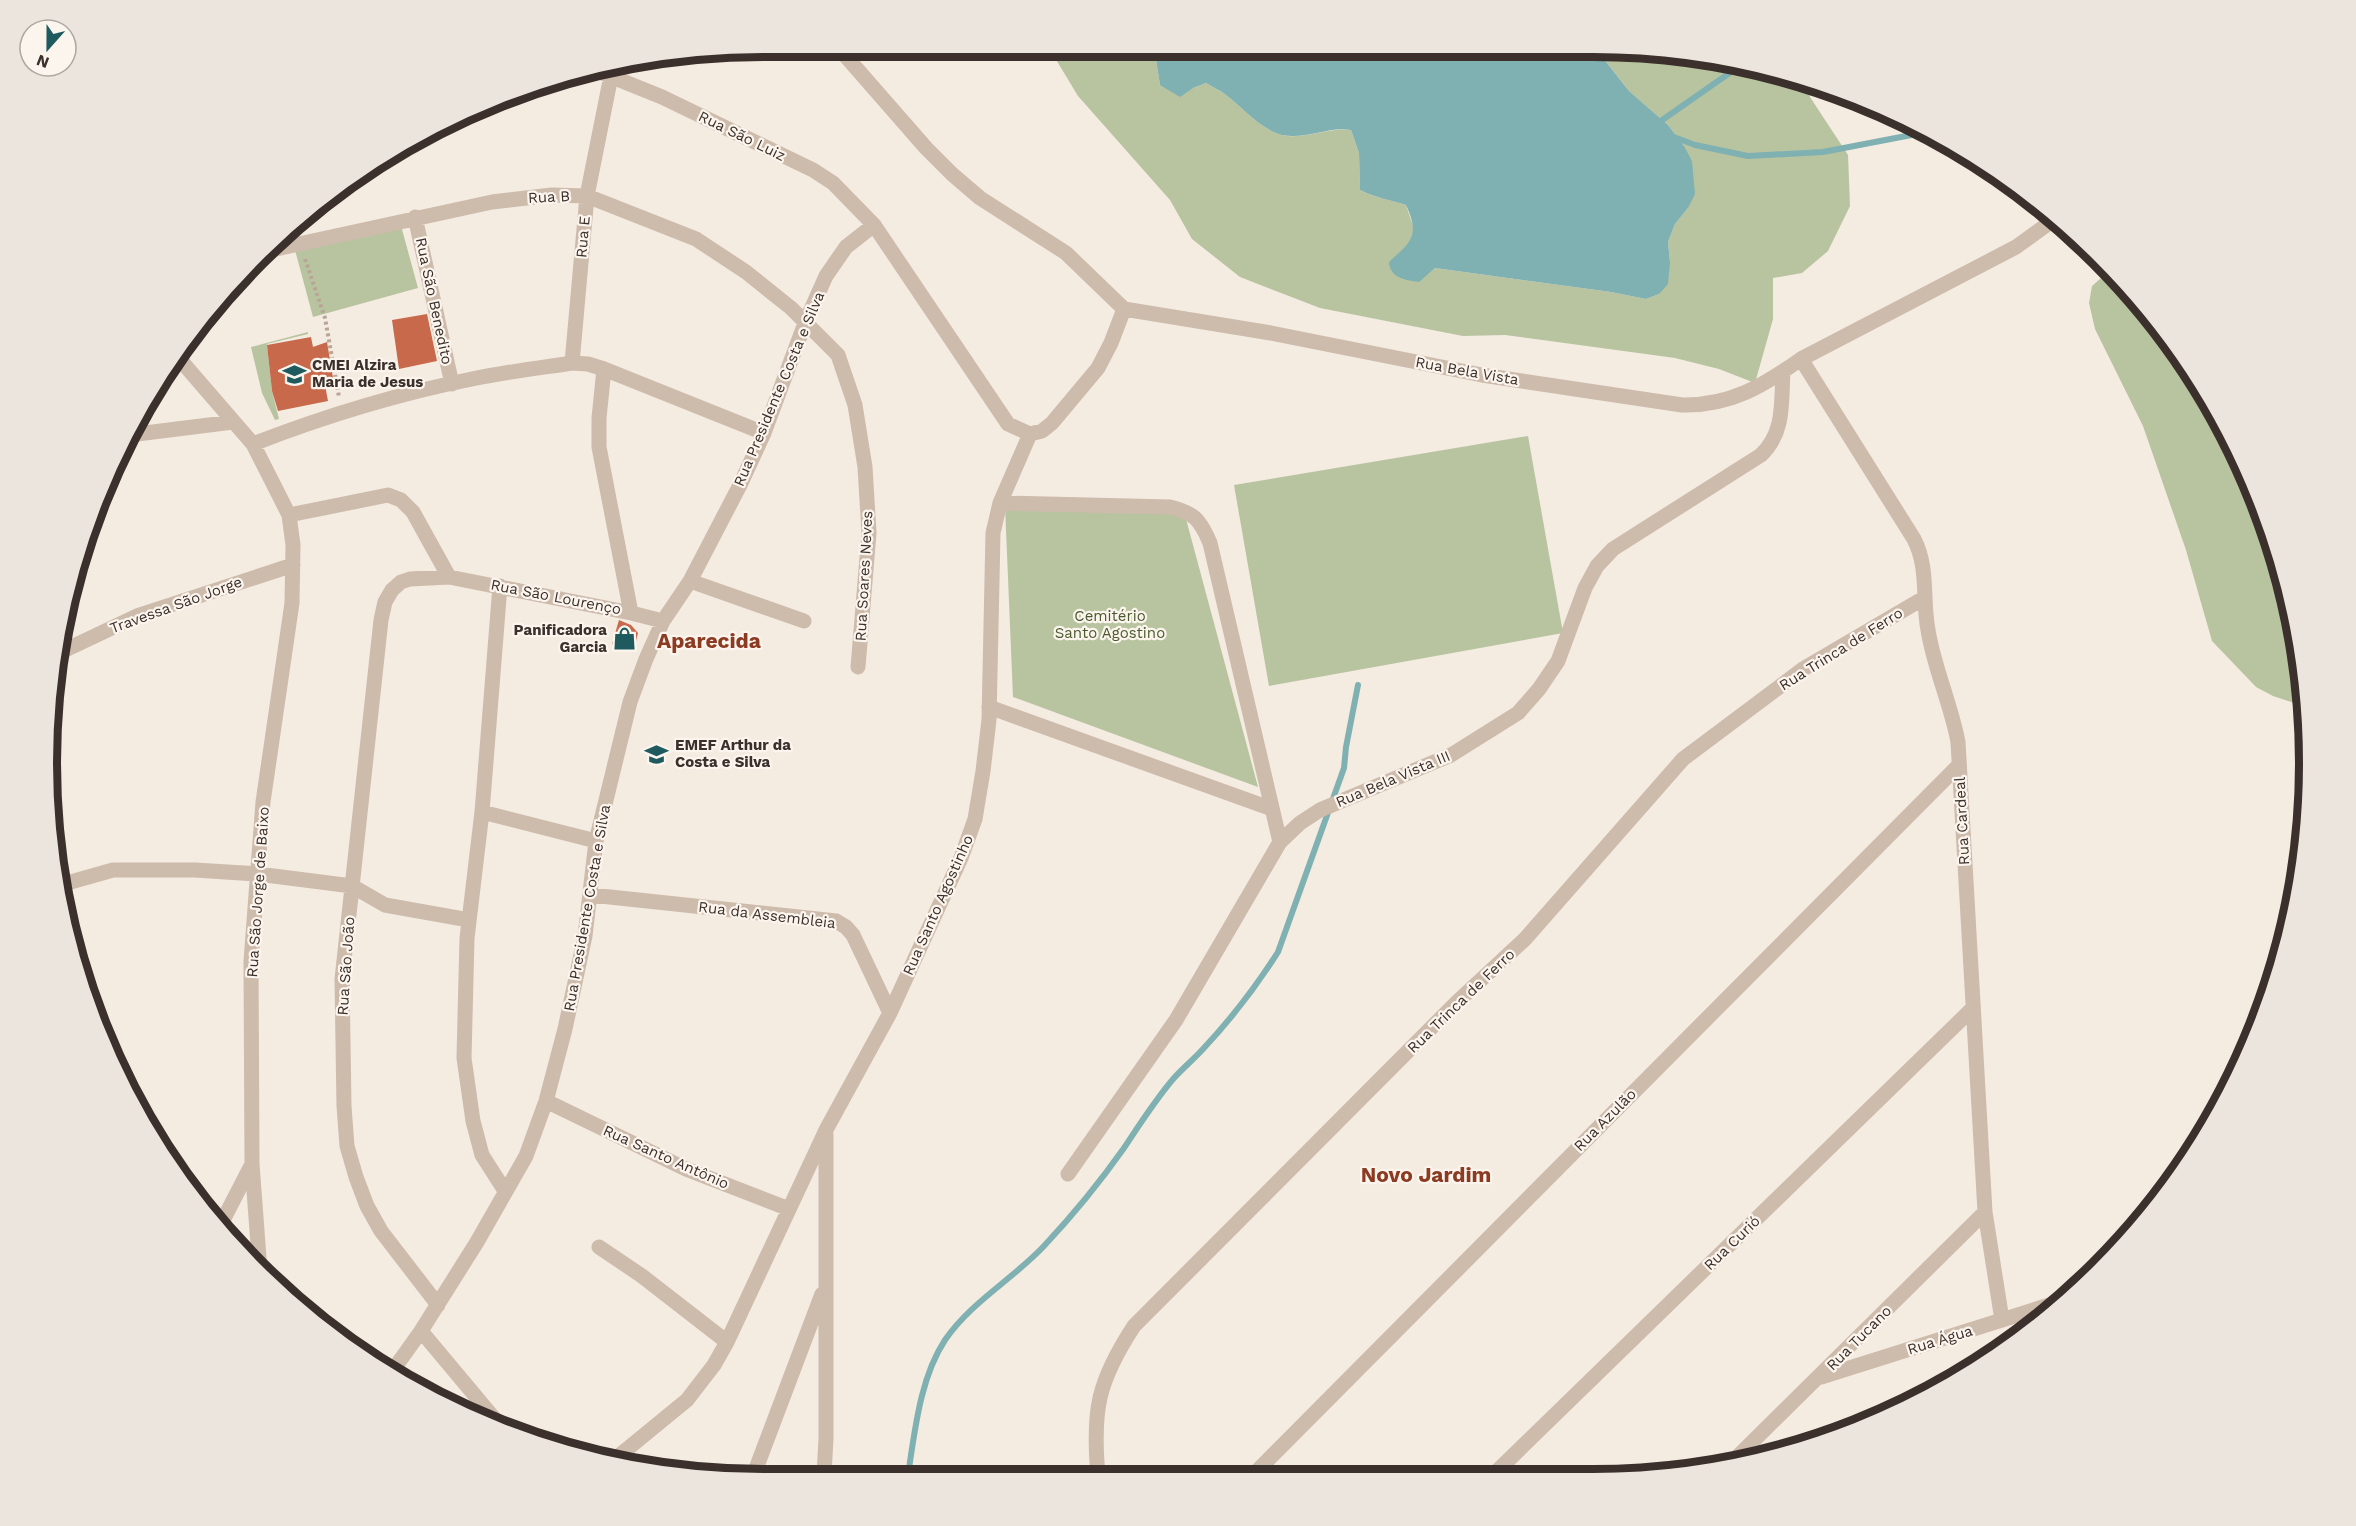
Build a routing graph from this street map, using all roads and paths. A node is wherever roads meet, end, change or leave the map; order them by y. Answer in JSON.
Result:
{"nodes":[{"id":1,"x":846,"y":57,"type":"edge"},
{"id":2,"x":608,"y":75,"type":"edge"},
{"id":3,"x":611,"y":76,"type":"junction"},
{"id":4,"x":587,"y":196,"type":"junction"},
{"id":5,"x":415,"y":217,"type":"junction"},
{"id":6,"x":2048,"y":224,"type":"edge"},
{"id":7,"x":874,"y":225,"type":"junction"},
{"id":8,"x":299,"y":243,"type":"junction"},
{"id":9,"x":282,"y":247,"type":"edge"},
{"id":10,"x":1124,"y":309,"type":"junction"},
{"id":11,"x":805,"y":323,"type":"junction"},
{"id":12,"x":1801,"y":359,"type":"junction"},
{"id":13,"x":182,"y":362,"type":"edge"},
{"id":14,"x":572,"y":363,"type":"junction"},
{"id":15,"x":604,"y":369,"type":"junction"},
{"id":16,"x":1783,"y":372,"type":"junction"},
{"id":17,"x":452,"y":384,"type":"junction"},
{"id":18,"x":342,"y":413,"type":"junction"},
{"id":19,"x":233,"y":422,"type":"junction"},
{"id":20,"x":764,"y":433,"type":"junction"},
{"id":21,"x":139,"y":434,"type":"edge"},
{"id":22,"x":1030,"y":434,"type":"junction"},
{"id":23,"x":253,"y":444,"type":"junction"},
{"id":24,"x":1000,"y":503,"type":"junction"},
{"id":25,"x":288,"y":514,"type":"junction"},
{"id":26,"x":293,"y":565,"type":"junction"},
{"id":27,"x":449,"y":577,"type":"junction"},
{"id":28,"x":690,"y":581,"type":"junction"},
{"id":29,"x":500,"y":586,"type":"junction"},
{"id":30,"x":1924,"y":597,"type":"junction"},
{"id":31,"x":385,"y":602,"type":"joint"},
{"id":32,"x":631,"y":613,"type":"junction"},
{"id":33,"x":663,"y":621,"type":"junction"},
{"id":34,"x":804,"y":621,"type":"dead end"},
{"id":35,"x":67,"y":649,"type":"edge"},
{"id":36,"x":858,"y":667,"type":"dead end"},
{"id":37,"x":989,"y":707,"type":"junction"},
{"id":38,"x":1959,"y":765,"type":"junction"},
{"id":39,"x":1272,"y":809,"type":"junction"},
{"id":40,"x":482,"y":812,"type":"junction"},
{"id":41,"x":596,"y":841,"type":"junction"},
{"id":42,"x":1280,"y":842,"type":"junction"},
{"id":43,"x":258,"y":874,"type":"junction"},
{"id":44,"x":68,"y":883,"type":"edge"},
{"id":45,"x":352,"y":886,"type":"junction"},
{"id":46,"x":591,"y":895,"type":"junction"},
{"id":47,"x":469,"y":920,"type":"junction"},
{"id":48,"x":1973,"y":1008,"type":"junction"},
{"id":49,"x":890,"y":1013,"type":"junction"},
{"id":50,"x":546,"y":1101,"type":"junction"},
{"id":51,"x":826,"y":1128,"type":"junction"},
{"id":52,"x":252,"y":1164,"type":"junction"},
{"id":53,"x":1068,"y":1174,"type":"dead end"},
{"id":54,"x":505,"y":1191,"type":"junction"},
{"id":55,"x":789,"y":1209,"type":"junction"},
{"id":56,"x":1985,"y":1212,"type":"junction"},
{"id":57,"x":224,"y":1218,"type":"edge"},
{"id":58,"x":599,"y":1247,"type":"dead end"},
{"id":59,"x":259,"y":1257,"type":"edge"},
{"id":60,"x":825,"y":1285,"type":"junction"},
{"id":61,"x":438,"y":1305,"type":"junction"},
{"id":62,"x":2042,"y":1307,"type":"edge"},
{"id":63,"x":2002,"y":1320,"type":"junction"},
{"id":64,"x":422,"y":1331,"type":"junction"},
{"id":65,"x":728,"y":1342,"type":"junction"},
{"id":66,"x":397,"y":1366,"type":"edge"},
{"id":67,"x":1818,"y":1378,"type":"junction"},
{"id":68,"x":490,"y":1414,"type":"edge"},
{"id":69,"x":1742,"y":1453,"type":"edge"},
{"id":70,"x":621,"y":1454,"type":"edge"},
{"id":71,"x":756,"y":1469,"type":"edge"},
{"id":72,"x":824,"y":1469,"type":"edge"},
{"id":73,"x":1097,"y":1469,"type":"edge"},
{"id":74,"x":1259,"y":1469,"type":"edge"},
{"id":75,"x":1499,"y":1469,"type":"edge"}],
"edges":[{"from":1,"to":10,"type":"street"},
{"from":2,"to":3,"type":"street","name":"Rua São Luiz"},
{"from":3,"to":4,"type":"street","name":"Rua E"},
{"from":3,"to":7,"type":"street","name":"Rua São Luiz"},
{"from":4,"to":5,"type":"street","name":"Rua B"},
{"from":4,"to":11,"type":"street","name":"Rua B"},
{"from":4,"to":14,"type":"street","name":"Rua E"},
{"from":5,"to":8,"type":"street","name":"Rua B"},
{"from":5,"to":17,"type":"street","name":"Rua São Benedito"},
{"from":6,"to":12,"type":"street","name":"Rua Bela Vista"},
{"from":7,"to":11,"type":"street","name":"Rua Presidente Costa e Silva"},
{"from":7,"to":22,"type":"street"},
{"from":8,"to":9,"type":"street","name":"Rua B"},
{"from":8,"to":18,"type":"path"},
{"from":10,"to":16,"type":"street","name":"Rua Bela Vista"},
{"from":10,"to":22,"type":"street"},
{"from":11,"to":20,"type":"street","name":"Rua Presidente Costa e Silva"},
{"from":11,"to":36,"type":"street","name":"Rua Soares Neves"},
{"from":12,"to":16,"type":"street","name":"Rua Bela Vista"},
{"from":12,"to":30,"type":"street","name":"Rua Cardeal"},
{"from":13,"to":19,"type":"street"},
{"from":14,"to":15,"type":"street"},
{"from":14,"to":17,"type":"street"},
{"from":15,"to":20,"type":"street"},
{"from":15,"to":32,"type":"street"},
{"from":16,"to":42,"type":"street","name":"Rua Bela Vista III"},
{"from":17,"to":18,"type":"street"},
{"from":18,"to":23,"type":"street"},
{"from":19,"to":21,"type":"street"},
{"from":19,"to":23,"type":"street"},
{"from":20,"to":28,"type":"street","name":"Rua Presidente Costa e Silva"},
{"from":22,"to":24,"type":"street","name":"Rua Santo Agostinho"},
{"from":23,"to":25,"type":"street"},
{"from":24,"to":37,"type":"street","name":"Rua Santo Agostinho"},
{"from":24,"to":39,"type":"street"},
{"from":25,"to":26,"type":"street","name":"Rua São Jorge de Baixo"},
{"from":25,"to":27,"type":"street"},
{"from":26,"to":35,"type":"street","name":"Travessa São Jorge"},
{"from":26,"to":43,"type":"street","name":"Rua São Jorge de Baixo"},
{"from":27,"to":29,"type":"street","name":"Rua São Lourenço"},
{"from":27,"to":31,"type":"street","name":"Rua São Lourenço"},
{"from":28,"to":33,"type":"street","name":"Rua Presidente Costa e Silva"},
{"from":28,"to":34,"type":"street"},
{"from":29,"to":32,"type":"street","name":"Rua São Lourenço"},
{"from":29,"to":40,"type":"street"},
{"from":30,"to":38,"type":"street","name":"Rua Cardeal"},
{"from":30,"to":73,"type":"street","name":"Rua Trinca de Ferro"},
{"from":31,"to":45,"type":"street","name":"Rua São João"},
{"from":32,"to":33,"type":"street","name":"Rua São Lourenço"},
{"from":33,"to":41,"type":"street","name":"Rua Presidente Costa e Silva"},
{"from":37,"to":39,"type":"street"},
{"from":37,"to":49,"type":"street","name":"Rua Santo Agostinho"},
{"from":38,"to":48,"type":"street","name":"Rua Cardeal"},
{"from":38,"to":74,"type":"street","name":"Rua Azulão"},
{"from":39,"to":42,"type":"street"},
{"from":40,"to":41,"type":"street"},
{"from":40,"to":47,"type":"street"},
{"from":41,"to":46,"type":"street","name":"Rua Presidente Costa e Silva"},
{"from":42,"to":53,"type":"street","name":"Rua Bela Vista III"},
{"from":43,"to":44,"type":"street"},
{"from":43,"to":45,"type":"street"},
{"from":43,"to":52,"type":"street","name":"Rua São Jorge de Baixo"},
{"from":45,"to":47,"type":"street"},
{"from":45,"to":61,"type":"street","name":"Rua São João"},
{"from":46,"to":49,"type":"street","name":"Rua da Assembleia"},
{"from":46,"to":50,"type":"street","name":"Rua Presidente Costa e Silva"},
{"from":47,"to":54,"type":"street"},
{"from":48,"to":56,"type":"street","name":"Rua Cardeal"},
{"from":48,"to":75,"type":"street","name":"Rua Curió"},
{"from":49,"to":51,"type":"street","name":"Rua Santo Agostinho"},
{"from":50,"to":54,"type":"street","name":"Rua Presidente Costa e Silva"},
{"from":50,"to":55,"type":"street","name":"Rua Santo Antônio"},
{"from":51,"to":55,"type":"street","name":"Rua Santo Agostinho"},
{"from":51,"to":60,"type":"street"},
{"from":52,"to":57,"type":"street"},
{"from":52,"to":59,"type":"street","name":"Rua São Jorge de Baixo"},
{"from":54,"to":61,"type":"street","name":"Rua Presidente Costa e Silva"},
{"from":55,"to":65,"type":"street","name":"Rua Santo Agostinho"},
{"from":56,"to":63,"type":"street","name":"Rua Cardeal"},
{"from":56,"to":67,"type":"street","name":"Rua Tucano"},
{"from":58,"to":65,"type":"street"},
{"from":60,"to":71,"type":"street"},
{"from":60,"to":72,"type":"street"},
{"from":61,"to":64,"type":"street","name":"Rua Presidente Costa e Silva"},
{"from":62,"to":63,"type":"street","name":"Rua Água"},
{"from":63,"to":67,"type":"street","name":"Rua Água"},
{"from":64,"to":66,"type":"street","name":"Rua Presidente Costa e Silva"},
{"from":64,"to":68,"type":"street"},
{"from":65,"to":70,"type":"street","name":"Rua Santo Agostinho"},
{"from":67,"to":69,"type":"street","name":"Rua Tucano"}]}
